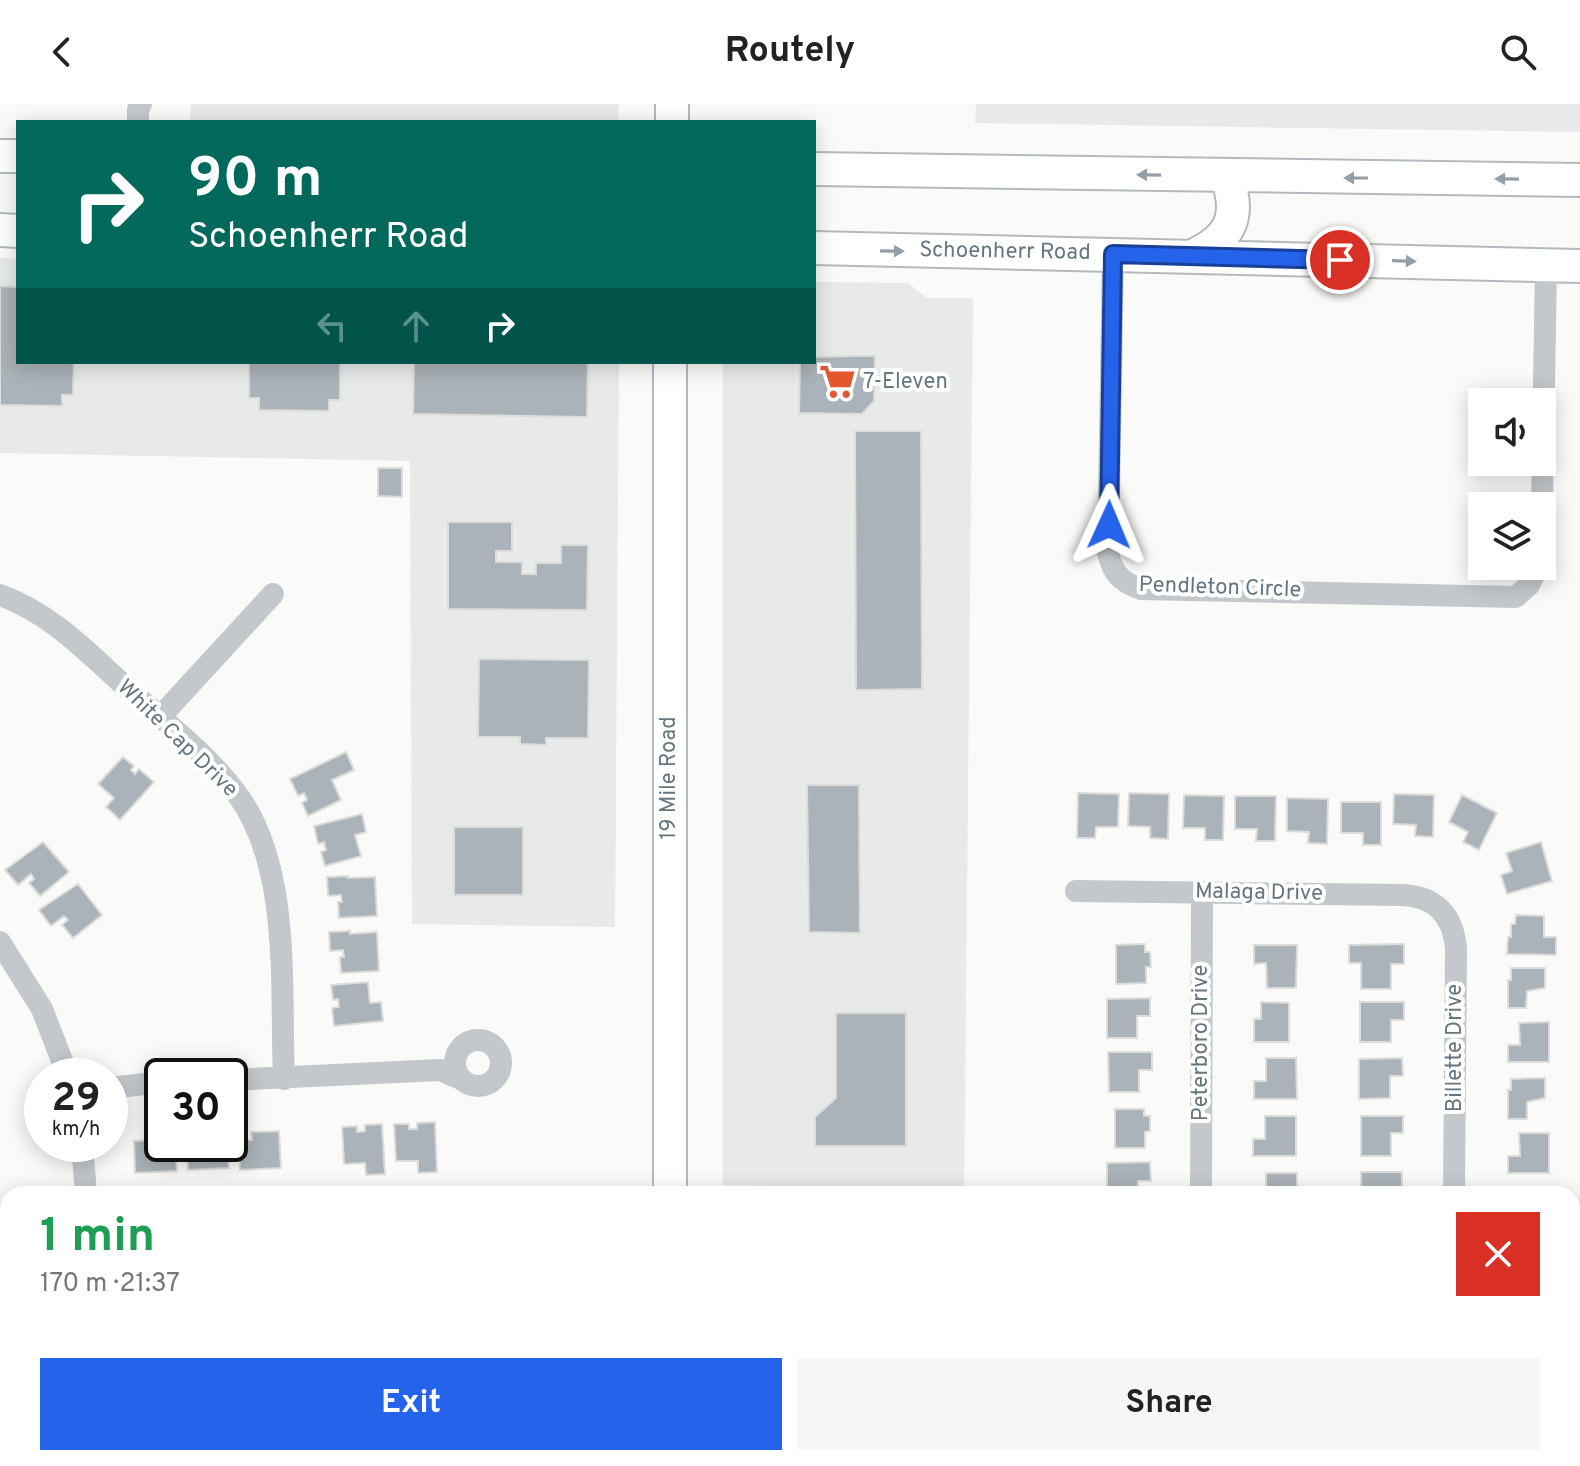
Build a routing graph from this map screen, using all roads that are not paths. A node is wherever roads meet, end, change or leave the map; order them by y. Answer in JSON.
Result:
{"nodes":[{"id":1,"x":816,"y":169,"type":"edge"},
{"id":2,"x":1227,"y":177,"type":"junction"},
{"id":3,"x":1580,"y":180,"type":"edge"},
{"id":4,"x":816,"y":248,"type":"edge"},
{"id":5,"x":1113,"y":254,"type":"junction"},
{"id":6,"x":1193,"y":256,"type":"junction"},
{"id":7,"x":1546,"y":265,"type":"junction"},
{"id":8,"x":1580,"y":266,"type":"edge"},
{"id":9,"x":670,"y":364,"type":"edge"},
{"id":10,"x":1542,"y":492,"type":"edge"},
{"id":11,"x":1531,"y":580,"type":"edge"},
{"id":12,"x":273,"y":594,"type":"dead end"},
{"id":13,"x":0,"y":595,"type":"edge"},
{"id":14,"x":160,"y":717,"type":"junction"},
{"id":15,"x":1076,"y":891,"type":"dead end"},
{"id":16,"x":1202,"y":892,"type":"junction"},
{"id":17,"x":1439,"y":907,"type":"joint"},
{"id":18,"x":0,"y":942,"type":"edge"},
{"id":19,"x":457,"y":1052,"type":"junction"},
{"id":20,"x":61,"y":1058,"type":"edge"},
{"id":21,"x":440,"y":1070,"type":"junction"},
{"id":22,"x":284,"y":1079,"type":"junction"},
{"id":23,"x":248,"y":1080,"type":"edge"},
{"id":24,"x":463,"y":1080,"type":"junction"},
{"id":25,"x":83,"y":1162,"type":"edge"},
{"id":26,"x":85,"y":1186,"type":"edge"},
{"id":27,"x":670,"y":1186,"type":"edge"},
{"id":28,"x":1201,"y":1186,"type":"edge"},
{"id":29,"x":1454,"y":1186,"type":"edge"}],
"edges":[{"from":2,"to":1,"type":"main road","one_way":true},
{"from":3,"to":2,"type":"main road","one_way":true},
{"from":2,"to":6,"type":"main road"},
{"from":4,"to":5,"type":"main road","name":"Schoenherr Road","one_way":true},
{"from":5,"to":6,"type":"main road","name":"Schoenherr Road"},
{"from":5,"to":11,"type":"street","name":"Pendleton Circle"},
{"from":6,"to":7,"type":"main road","name":"Schoenherr Road","one_way":true},
{"from":7,"to":8,"type":"main road","name":"Schoenherr Road"},
{"from":7,"to":10,"type":"street"},
{"from":9,"to":27,"type":"main road","name":"19 Mile Road"},
{"from":12,"to":14,"type":"street"},
{"from":13,"to":14,"type":"street","name":"White Cap Drive"},
{"from":14,"to":22,"type":"street","name":"White Cap Drive"},
{"from":15,"to":16,"type":"street","name":"Malaga Drive"},
{"from":16,"to":17,"type":"street","name":"Malaga Drive"},
{"from":16,"to":28,"type":"street","name":"Peterboro Drive"},
{"from":17,"to":29,"type":"street","name":"Billette Drive"},
{"from":18,"to":20,"type":"street"},
{"from":19,"to":21,"type":"street"},
{"from":19,"to":24,"type":"street"},
{"from":19,"to":24,"type":"street"},
{"from":21,"to":22,"type":"street"},
{"from":21,"to":24,"type":"street"},
{"from":22,"to":23,"type":"street"},
{"from":25,"to":26,"type":"street"}]}
